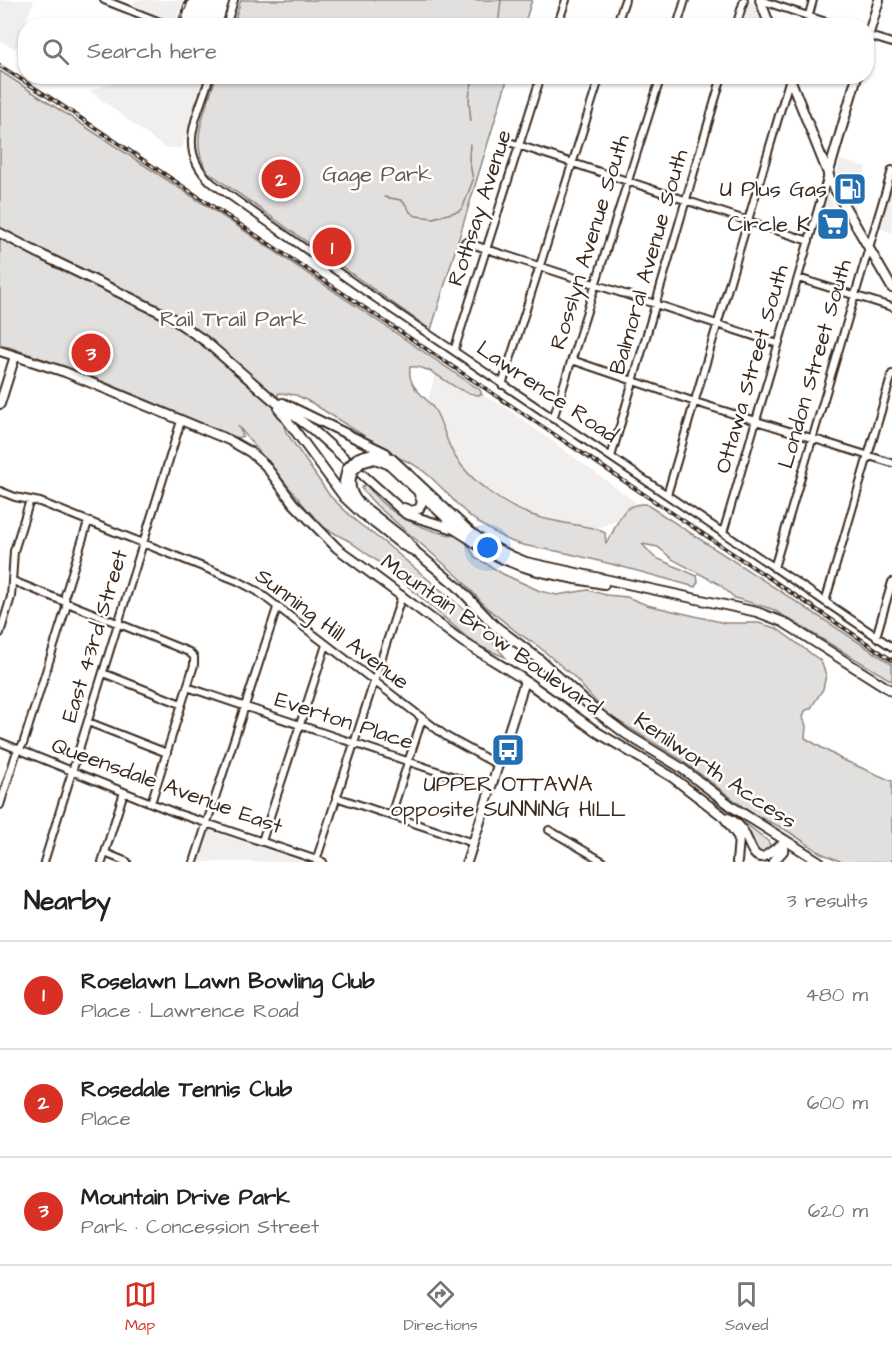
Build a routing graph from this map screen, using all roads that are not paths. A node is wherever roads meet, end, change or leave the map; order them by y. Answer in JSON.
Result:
{"nodes":[{"id":1,"x":104,"y":0,"type":"edge"},
{"id":2,"x":234,"y":0,"type":"edge"},
{"id":3,"x":566,"y":0,"type":"edge"},
{"id":4,"x":624,"y":0,"type":"edge"},
{"id":5,"x":685,"y":0,"type":"edge"},
{"id":6,"x":744,"y":0,"type":"edge"},
{"id":7,"x":760,"y":0,"type":"edge"},
{"id":8,"x":813,"y":0,"type":"edge"},
{"id":9,"x":879,"y":0,"type":"edge"},
{"id":10,"x":808,"y":15,"type":"junction"},
{"id":11,"x":150,"y":18,"type":"edge"},
{"id":12,"x":228,"y":18,"type":"edge"},
{"id":13,"x":560,"y":18,"type":"edge"},
{"id":14,"x":618,"y":18,"type":"edge"},
{"id":15,"x":679,"y":18,"type":"edge"},
{"id":16,"x":738,"y":18,"type":"edge"},
{"id":17,"x":767,"y":18,"type":"edge"},
{"id":18,"x":807,"y":18,"type":"edge"},
{"id":19,"x":816,"y":18,"type":"edge"},
{"id":20,"x":873,"y":18,"type":"edge"},
{"id":21,"x":874,"y":39,"type":"edge"},
{"id":22,"x":892,"y":43,"type":"edge"},
{"id":23,"x":208,"y":84,"type":"edge"},
{"id":24,"x":538,"y":84,"type":"edge"},
{"id":25,"x":598,"y":84,"type":"edge"},
{"id":26,"x":659,"y":84,"type":"edge"},
{"id":27,"x":720,"y":84,"type":"edge"},
{"id":28,"x":788,"y":84,"type":"edge"},
{"id":29,"x":793,"y":84,"type":"edge"},
{"id":30,"x":855,"y":84,"type":"edge"},
{"id":31,"x":512,"y":143,"type":"dead end"},
{"id":32,"x":519,"y":146,"type":"junction"},
{"id":33,"x":572,"y":164,"type":"junction"},
{"id":34,"x":892,"y":173,"type":"edge"},
{"id":35,"x":828,"y":176,"type":"junction"},
{"id":36,"x":628,"y":182,"type":"junction"},
{"id":37,"x":686,"y":200,"type":"junction"},
{"id":38,"x":748,"y":221,"type":"junction"},
{"id":39,"x":0,"y":233,"type":"edge"},
{"id":40,"x":809,"y":241,"type":"junction"},
{"id":41,"x":465,"y":242,"type":"dead end"},
{"id":42,"x":486,"y":249,"type":"junction"},
{"id":43,"x":868,"y":249,"type":"junction"},
{"id":44,"x":540,"y":267,"type":"junction"},
{"id":45,"x":798,"y":278,"type":"junction"},
{"id":46,"x":595,"y":284,"type":"junction"},
{"id":47,"x":892,"y":288,"type":"edge"},
{"id":48,"x":854,"y":296,"type":"junction"},
{"id":49,"x":655,"y":304,"type":"junction"},
{"id":50,"x":892,"y":307,"type":"edge"},
{"id":51,"x":718,"y":325,"type":"junction"},
{"id":52,"x":778,"y":344,"type":"junction"},
{"id":53,"x":0,"y":351,"type":"edge"},
{"id":54,"x":454,"y":351,"type":"junction"},
{"id":55,"x":15,"y":356,"type":"junction"},
{"id":56,"x":572,"y":360,"type":"junction"},
{"id":57,"x":892,"y":374,"type":"edge"},
{"id":58,"x":632,"y":381,"type":"junction"},
{"id":59,"x":502,"y":385,"type":"junction"},
{"id":60,"x":271,"y":397,"type":"junction"},
{"id":61,"x":695,"y":402,"type":"junction"},
{"id":62,"x":0,"y":404,"type":"edge"},
{"id":63,"x":286,"y":405,"type":"junction"},
{"id":64,"x":553,"y":419,"type":"junction"},
{"id":65,"x":181,"y":421,"type":"junction"},
{"id":66,"x":756,"y":421,"type":"junction"},
{"id":67,"x":812,"y":438,"type":"junction"},
{"id":68,"x":867,"y":455,"type":"junction"},
{"id":69,"x":611,"y":457,"type":"junction"},
{"id":70,"x":392,"y":459,"type":"junction"},
{"id":71,"x":359,"y":460,"type":"junction"},
{"id":72,"x":892,"y":463,"type":"edge"},
{"id":73,"x":350,"y":470,"type":"junction"},
{"id":74,"x":0,"y":491,"type":"edge"},
{"id":75,"x":419,"y":492,"type":"junction"},
{"id":76,"x":667,"y":495,"type":"junction"},
{"id":77,"x":30,"y":500,"type":"junction"},
{"id":78,"x":362,"y":514,"type":"junction"},
{"id":79,"x":88,"y":522,"type":"junction"},
{"id":80,"x":723,"y":532,"type":"junction"},
{"id":81,"x":470,"y":539,"type":"junction"},
{"id":82,"x":143,"y":544,"type":"junction"},
{"id":83,"x":416,"y":552,"type":"junction"},
{"id":84,"x":774,"y":568,"type":"junction"},
{"id":85,"x":13,"y":581,"type":"junction"},
{"id":86,"x":892,"y":582,"type":"edge"},
{"id":87,"x":641,"y":588,"type":"junction"},
{"id":88,"x":402,"y":595,"type":"junction"},
{"id":89,"x":66,"y":602,"type":"junction"},
{"id":90,"x":825,"y":602,"type":"junction"},
{"id":91,"x":277,"y":608,"type":"junction"},
{"id":92,"x":118,"y":623,"type":"junction"},
{"id":93,"x":0,"y":633,"type":"edge"},
{"id":94,"x":876,"y":637,"type":"junction"},
{"id":95,"x":326,"y":645,"type":"junction"},
{"id":96,"x":892,"y":647,"type":"edge"},
{"id":97,"x":103,"y":673,"type":"junction"},
{"id":98,"x":374,"y":681,"type":"junction"},
{"id":99,"x":525,"y":681,"type":"junction"},
{"id":100,"x":187,"y":687,"type":"junction"},
{"id":101,"x":892,"y":691,"type":"edge"},
{"id":102,"x":182,"y":704,"type":"junction"},
{"id":103,"x":245,"y":707,"type":"junction"},
{"id":104,"x":422,"y":719,"type":"junction"},
{"id":105,"x":88,"y":722,"type":"junction"},
{"id":106,"x":299,"y":725,"type":"junction"},
{"id":107,"x":0,"y":742,"type":"edge"},
{"id":108,"x":354,"y":743,"type":"junction"},
{"id":109,"x":18,"y":750,"type":"junction"},
{"id":110,"x":167,"y":753,"type":"junction"},
{"id":111,"x":408,"y":762,"type":"junction"},
{"id":112,"x":498,"y":765,"type":"junction"},
{"id":113,"x":72,"y":771,"type":"junction"},
{"id":114,"x":490,"y":789,"type":"junction"},
{"id":115,"x":124,"y":792,"type":"junction"},
{"id":116,"x":336,"y":797,"type":"junction"},
{"id":117,"x":151,"y":803,"type":"junction"},
{"id":118,"x":0,"y":805,"type":"edge"},
{"id":119,"x":391,"y":815,"type":"junction"},
{"id":120,"x":724,"y":817,"type":"junction"},
{"id":121,"x":207,"y":823,"type":"junction"},
{"id":122,"x":768,"y":829,"type":"junction"},
{"id":123,"x":549,"y":830,"type":"dead end"},
{"id":124,"x":262,"y":841,"type":"junction"},
{"id":125,"x":785,"y":842,"type":"junction"},
{"id":126,"x":473,"y":843,"type":"junction"},
{"id":127,"x":775,"y":848,"type":"junction"},
{"id":128,"x":105,"y":853,"type":"junction"},
{"id":129,"x":318,"y":861,"type":"edge"},
{"id":130,"x":44,"y":862,"type":"edge"},
{"id":131,"x":102,"y":862,"type":"edge"},
{"id":132,"x":127,"y":862,"type":"edge"},
{"id":133,"x":194,"y":862,"type":"edge"},
{"id":134,"x":467,"y":862,"type":"edge"},
{"id":135,"x":604,"y":862,"type":"edge"},
{"id":136,"x":737,"y":862,"type":"edge"},
{"id":137,"x":773,"y":862,"type":"edge"},
{"id":138,"x":820,"y":862,"type":"edge"}],
"edges":[{"from":1,"to":11,"type":"street"},
{"from":2,"to":12,"type":"street"},
{"from":3,"to":13,"type":"street"},
{"from":4,"to":14,"type":"street"},
{"from":5,"to":15,"type":"street"},
{"from":6,"to":16,"type":"street"},
{"from":7,"to":10,"type":"street"},
{"from":7,"to":17,"type":"main road"},
{"from":8,"to":10,"type":"street"},
{"from":9,"to":20,"type":"main road"},
{"from":10,"to":18,"type":"street"},
{"from":10,"to":19,"type":"street"},
{"from":21,"to":22,"type":"street"},
{"from":23,"to":54,"type":"street","name":"Lawrence Road"},
{"from":24,"to":32,"type":"street","name":"Rothsay Avenue"},
{"from":25,"to":33,"type":"street"},
{"from":26,"to":36,"type":"street","name":"Rosslyn Avenue South"},
{"from":27,"to":37,"type":"street","name":"Balmoral Avenue South"},
{"from":28,"to":38,"type":"street"},
{"from":29,"to":35,"type":"main road"},
{"from":30,"to":35,"type":"main road","name":"Ottawa Street South"},
{"from":31,"to":32,"type":"street"},
{"from":32,"to":33,"type":"street"},
{"from":32,"to":42,"type":"street","name":"Rothsay Avenue"},
{"from":33,"to":36,"type":"street"},
{"from":33,"to":44,"type":"street"},
{"from":34,"to":43,"type":"street","name":"London Street South"},
{"from":35,"to":40,"type":"street","name":"Ottawa Street South"},
{"from":35,"to":43,"type":"main road"},
{"from":36,"to":37,"type":"street"},
{"from":36,"to":46,"type":"street","name":"Rosslyn Avenue South"},
{"from":37,"to":38,"type":"street"},
{"from":37,"to":49,"type":"street","name":"Balmoral Avenue South"},
{"from":38,"to":40,"type":"street"},
{"from":38,"to":51,"type":"street"},
{"from":39,"to":60,"type":"main road"},
{"from":40,"to":45,"type":"street","name":"Ottawa Street South"},
{"from":41,"to":42,"type":"street"},
{"from":42,"to":44,"type":"street"},
{"from":42,"to":54,"type":"street","name":"Rothsay Avenue"},
{"from":43,"to":47,"type":"main road"},
{"from":43,"to":48,"type":"street","name":"London Street South"},
{"from":44,"to":46,"type":"street"},
{"from":44,"to":59,"type":"street"},
{"from":45,"to":48,"type":"street"},
{"from":45,"to":52,"type":"street","name":"Ottawa Street South"},
{"from":46,"to":49,"type":"street"},
{"from":46,"to":56,"type":"street","name":"Rosslyn Avenue South"},
{"from":48,"to":50,"type":"street"},
{"from":48,"to":67,"type":"street","name":"London Street South"},
{"from":49,"to":51,"type":"street"},
{"from":49,"to":58,"type":"street","name":"Balmoral Avenue South"},
{"from":51,"to":52,"type":"street"},
{"from":51,"to":61,"type":"street"},
{"from":52,"to":66,"type":"street","name":"Ottawa Street South"},
{"from":53,"to":55,"type":"main road"},
{"from":54,"to":59,"type":"street","name":"Lawrence Road"},
{"from":55,"to":62,"type":"main road"},
{"from":55,"to":65,"type":"main road"},
{"from":56,"to":58,"type":"street"},
{"from":56,"to":64,"type":"street","name":"Rosslyn Avenue South"},
{"from":57,"to":68,"type":"street"},
{"from":58,"to":61,"type":"street"},
{"from":58,"to":69,"type":"street","name":"Balmoral Avenue South"},
{"from":59,"to":64,"type":"street","name":"Lawrence Road"},
{"from":60,"to":63,"type":"main road"},
{"from":60,"to":78,"type":"main road"},
{"from":60,"to":81,"type":"main road"},
{"from":61,"to":66,"type":"street"},
{"from":61,"to":76,"type":"street"},
{"from":63,"to":70,"type":"main road"},
{"from":63,"to":75,"type":"main road"},
{"from":64,"to":69,"type":"street","name":"Lawrence Road"},
{"from":65,"to":82,"type":"street","name":"East 43rd Street"},
{"from":65,"to":88,"type":"main road","name":"Mountain Brow Boulevard"},
{"from":66,"to":67,"type":"street"},
{"from":66,"to":80,"type":"street","name":"Ottawa Street South"},
{"from":67,"to":68,"type":"street"},
{"from":67,"to":84,"type":"street","name":"London Street South"},
{"from":68,"to":72,"type":"street"},
{"from":68,"to":90,"type":"street"},
{"from":69,"to":76,"type":"street","name":"Lawrence Road"},
{"from":70,"to":71,"type":"main road"},
{"from":70,"to":87,"type":"main road"},
{"from":71,"to":73,"type":"main road","bridge":true},
{"from":71,"to":75,"type":"main road"},
{"from":73,"to":78,"type":"main road","name":"Kenilworth Access"},
{"from":73,"to":83,"type":"main road","name":"Kenilworth Access"},
{"from":74,"to":77,"type":"street","name":"Sunning Hill Avenue"},
{"from":75,"to":81,"type":"main road"},
{"from":76,"to":80,"type":"street","name":"Lawrence Road"},
{"from":77,"to":79,"type":"street","name":"Sunning Hill Avenue"},
{"from":77,"to":85,"type":"street"},
{"from":78,"to":83,"type":"main road","name":"Kenilworth Access"},
{"from":79,"to":82,"type":"street","name":"Sunning Hill Avenue"},
{"from":79,"to":89,"type":"street"},
{"from":80,"to":84,"type":"street","name":"Lawrence Road"},
{"from":81,"to":87,"type":"main road"},
{"from":82,"to":91,"type":"street","name":"Sunning Hill Avenue"},
{"from":82,"to":92,"type":"street","name":"East 43rd Street"},
{"from":83,"to":122,"type":"main road","name":"Kenilworth Access"},
{"from":84,"to":90,"type":"street","name":"Lawrence Road"},
{"from":85,"to":89,"type":"street"},
{"from":85,"to":93,"type":"street"},
{"from":86,"to":94,"type":"street"},
{"from":87,"to":101,"type":"main road"},
{"from":88,"to":98,"type":"street"},
{"from":88,"to":99,"type":"main road","name":"Mountain Brow Boulevard"},
{"from":89,"to":92,"type":"street"},
{"from":89,"to":109,"type":"street"},
{"from":90,"to":94,"type":"street","name":"Lawrence Road"},
{"from":91,"to":95,"type":"street","name":"Sunning Hill Avenue"},
{"from":91,"to":103,"type":"street"},
{"from":92,"to":97,"type":"street","name":"East 43rd Street"},
{"from":92,"to":100,"type":"street"},
{"from":94,"to":96,"type":"street","name":"Lawrence Road"},
{"from":95,"to":98,"type":"street","name":"Sunning Hill Avenue"},
{"from":95,"to":106,"type":"street"},
{"from":97,"to":102,"type":"street"},
{"from":97,"to":105,"type":"street","name":"East 43rd Street"},
{"from":98,"to":104,"type":"street","name":"Sunning Hill Avenue"},
{"from":98,"to":108,"type":"street"},
{"from":99,"to":112,"type":"main road"},
{"from":99,"to":120,"type":"main road","name":"Mountain Brow Boulevard"},
{"from":100,"to":102,"type":"street"},
{"from":100,"to":103,"type":"street","name":"Everton Place"},
{"from":102,"to":110,"type":"street"},
{"from":103,"to":106,"type":"street","name":"Everton Place"},
{"from":103,"to":121,"type":"street"},
{"from":104,"to":111,"type":"street"},
{"from":104,"to":112,"type":"street","name":"Sunning Hill Avenue"},
{"from":105,"to":110,"type":"street"},
{"from":105,"to":113,"type":"street","name":"East 43rd Street"},
{"from":106,"to":108,"type":"street","name":"Everton Place"},
{"from":106,"to":124,"type":"street"},
{"from":107,"to":109,"type":"street","name":"Queensdale Avenue East"},
{"from":108,"to":111,"type":"street","name":"Everton Place"},
{"from":108,"to":116,"type":"street"},
{"from":109,"to":113,"type":"street","name":"Queensdale Avenue East"},
{"from":109,"to":118,"type":"street"},
{"from":110,"to":117,"type":"street"},
{"from":111,"to":114,"type":"street","name":"Everton Place"},
{"from":111,"to":119,"type":"street"},
{"from":112,"to":114,"type":"main road"},
{"from":113,"to":115,"type":"street","name":"Queensdale Avenue East"},
{"from":113,"to":130,"type":"street","name":"East 43rd Street"},
{"from":114,"to":126,"type":"main road"},
{"from":115,"to":117,"type":"street","name":"Queensdale Avenue East"},
{"from":115,"to":128,"type":"street"},
{"from":116,"to":119,"type":"street"},
{"from":116,"to":129,"type":"street"},
{"from":117,"to":121,"type":"street","name":"Queensdale Avenue East"},
{"from":119,"to":126,"type":"street"},
{"from":120,"to":127,"type":"main road","name":"Mountain Brow Boulevard"},
{"from":120,"to":136,"type":"main road","name":"Mountain Brow Boulevard"},
{"from":121,"to":124,"type":"street","name":"Queensdale Avenue East"},
{"from":121,"to":133,"type":"street"},
{"from":122,"to":125,"type":"main road","name":"Kenilworth Access"},
{"from":122,"to":127,"type":"main road"},
{"from":123,"to":135,"type":"street"},
{"from":124,"to":129,"type":"street","name":"Queensdale Avenue East"},
{"from":125,"to":127,"type":"main road","name":"Mountain Brow Boulevard"},
{"from":125,"to":137,"type":"main road"},
{"from":125,"to":138,"type":"main road","name":"Kenilworth Access"},
{"from":126,"to":134,"type":"main road"},
{"from":128,"to":131,"type":"street"},
{"from":128,"to":132,"type":"street"}]}
